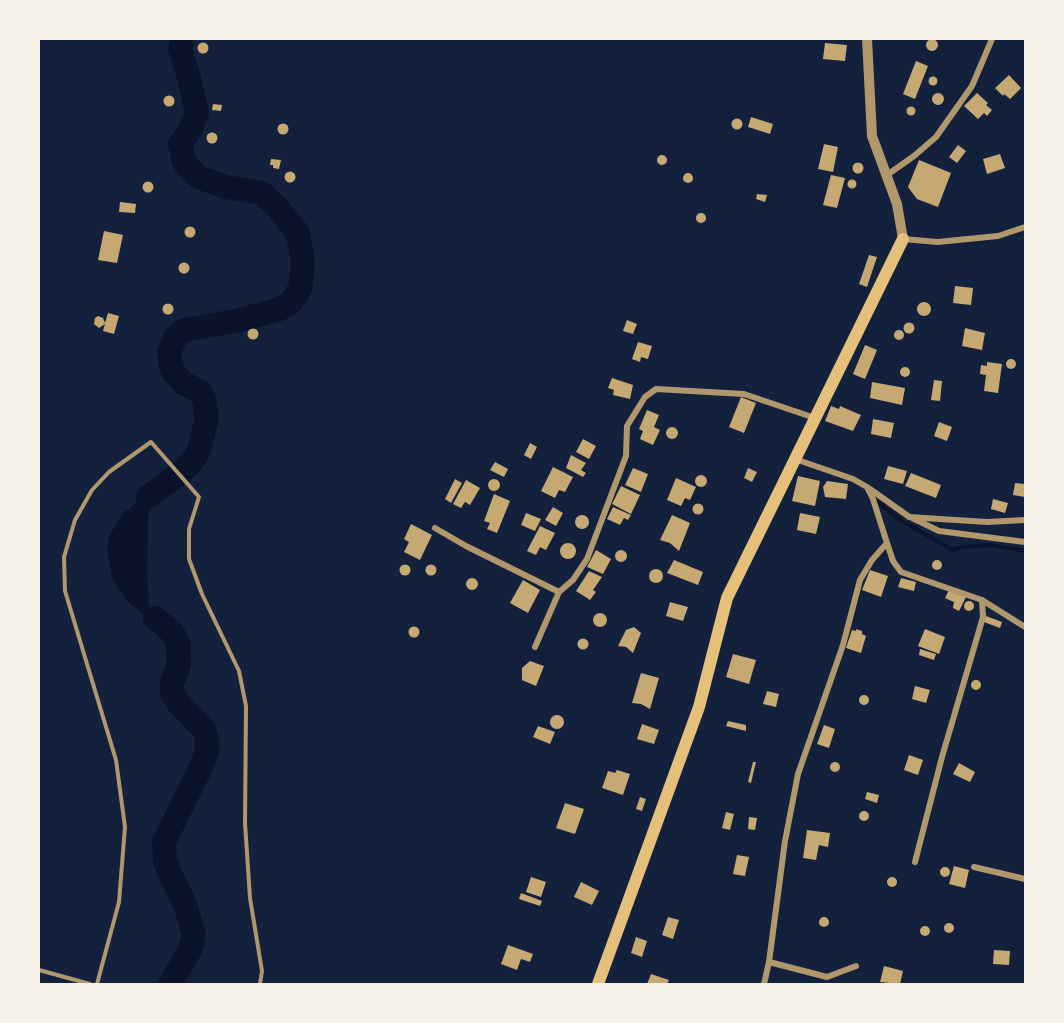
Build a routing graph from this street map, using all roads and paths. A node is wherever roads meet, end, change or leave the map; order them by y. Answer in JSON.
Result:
{"nodes":[{"id":1,"x":867,"y":39,"type":"edge"},
{"id":2,"x":992,"y":39,"type":"edge"},
{"id":3,"x":887,"y":175,"type":"junction"},
{"id":4,"x":1025,"y":227,"type":"edge"},
{"id":5,"x":903,"y":239,"type":"junction"},
{"id":6,"x":815,"y":418,"type":"junction"},
{"id":7,"x":795,"y":458,"type":"junction"},
{"id":8,"x":867,"y":487,"type":"junction"},
{"id":9,"x":909,"y":516,"type":"junction"},
{"id":10,"x":1025,"y":520,"type":"edge"},
{"id":11,"x":435,"y":528,"type":"dead end"},
{"id":12,"x":1025,"y":542,"type":"edge"},
{"id":13,"x":887,"y":543,"type":"junction"},
{"id":14,"x":559,"y":592,"type":"junction"},
{"id":15,"x":982,"y":600,"type":"junction"},
{"id":16,"x":1025,"y":627,"type":"edge"},
{"id":17,"x":535,"y":647,"type":"dead end"},
{"id":18,"x":915,"y":862,"type":"dead end"},
{"id":19,"x":974,"y":867,"type":"dead end"},
{"id":20,"x":1025,"y":879,"type":"edge"},
{"id":21,"x":769,"y":962,"type":"junction"},
{"id":22,"x":855,"y":966,"type":"dead end"},
{"id":23,"x":39,"y":970,"type":"edge"},
{"id":24,"x":90,"y":984,"type":"edge"},
{"id":25,"x":97,"y":984,"type":"edge"},
{"id":26,"x":260,"y":984,"type":"edge"},
{"id":27,"x":598,"y":984,"type":"edge"},
{"id":28,"x":764,"y":984,"type":"edge"}],
"edges":[{"from":1,"to":3,"type":"street"},
{"from":2,"to":3,"type":"street"},
{"from":3,"to":5,"type":"street"},
{"from":4,"to":5,"type":"street"},
{"from":5,"to":6,"type":"main road"},
{"from":6,"to":7,"type":"main road"},
{"from":6,"to":14,"type":"street"},
{"from":7,"to":8,"type":"street"},
{"from":7,"to":27,"type":"main road"},
{"from":8,"to":9,"type":"street"},
{"from":8,"to":13,"type":"street"},
{"from":9,"to":10,"type":"street"},
{"from":9,"to":12,"type":"street"},
{"from":11,"to":14,"type":"street"},
{"from":13,"to":15,"type":"street"},
{"from":13,"to":21,"type":"street"},
{"from":14,"to":17,"type":"street"},
{"from":15,"to":16,"type":"street"},
{"from":15,"to":18,"type":"street"},
{"from":19,"to":20,"type":"street"},
{"from":21,"to":22,"type":"street"},
{"from":21,"to":28,"type":"street"},
{"from":23,"to":24,"type":"lane"},
{"from":25,"to":26,"type":"lane"}]}
